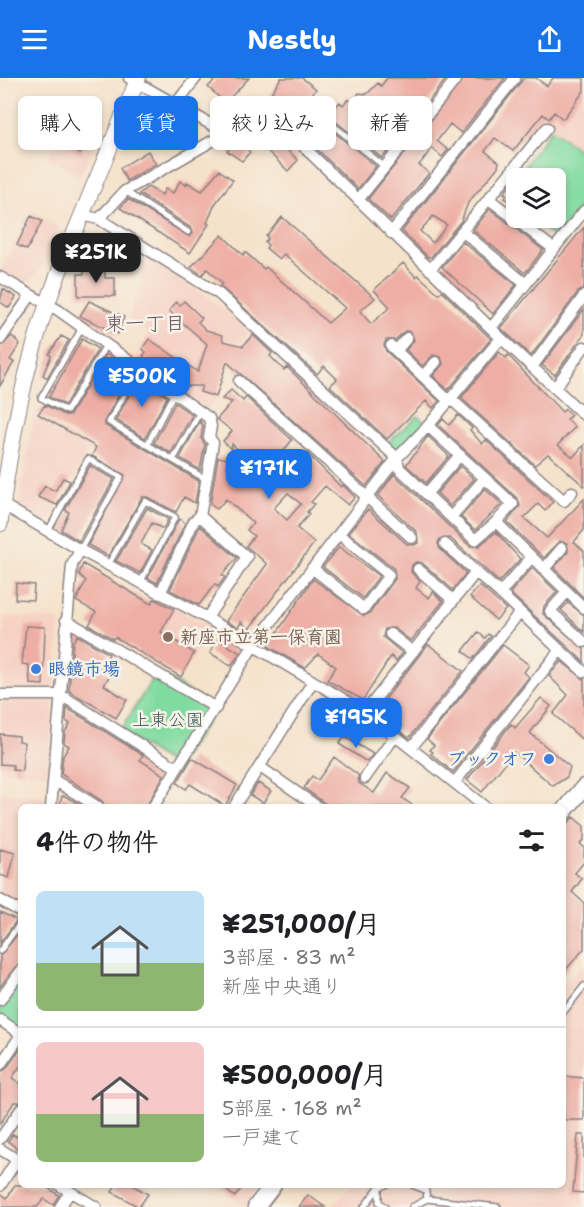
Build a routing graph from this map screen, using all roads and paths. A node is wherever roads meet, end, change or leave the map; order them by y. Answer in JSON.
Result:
{"nodes":[{"id":1,"x":196,"y":78,"type":"edge"},
{"id":2,"x":457,"y":78,"type":"edge"},
{"id":3,"x":515,"y":78,"type":"edge"},
{"id":4,"x":134,"y":80,"type":"edge"},
{"id":5,"x":159,"y":96,"type":"edge"},
{"id":6,"x":182,"y":96,"type":"edge"},
{"id":7,"x":432,"y":109,"type":"edge"},
{"id":8,"x":547,"y":128,"type":"dead end"},
{"id":9,"x":210,"y":142,"type":"edge"},
{"id":10,"x":399,"y":150,"type":"edge"},
{"id":11,"x":306,"y":151,"type":"joint"},
{"id":12,"x":385,"y":167,"type":"junction"},
{"id":13,"x":125,"y":191,"type":"junction"},
{"id":14,"x":489,"y":199,"type":"junction"},
{"id":15,"x":358,"y":200,"type":"junction"},
{"id":16,"x":584,"y":211,"type":"edge"},
{"id":17,"x":81,"y":215,"type":"junction"},
{"id":18,"x":99,"y":219,"type":"junction"},
{"id":19,"x":462,"y":231,"type":"junction"},
{"id":20,"x":188,"y":232,"type":"dead end"},
{"id":21,"x":391,"y":233,"type":"junction"},
{"id":22,"x":554,"y":249,"type":"junction"},
{"id":23,"x":430,"y":270,"type":"junction"},
{"id":24,"x":0,"y":277,"type":"edge"},
{"id":25,"x":526,"y":284,"type":"junction"},
{"id":26,"x":31,"y":295,"type":"junction"},
{"id":27,"x":584,"y":296,"type":"edge"},
{"id":28,"x":48,"y":303,"type":"junction"},
{"id":29,"x":82,"y":327,"type":"junction"},
{"id":30,"x":491,"y":328,"type":"junction"},
{"id":31,"x":407,"y":338,"type":"dead end"},
{"id":32,"x":501,"y":338,"type":"junction"},
{"id":33,"x":0,"y":340,"type":"edge"},
{"id":34,"x":106,"y":345,"type":"junction"},
{"id":35,"x":584,"y":347,"type":"edge"},
{"id":36,"x":436,"y":362,"type":"dead end"},
{"id":37,"x":532,"y":367,"type":"junction"},
{"id":38,"x":139,"y":368,"type":"junction"},
{"id":39,"x":423,"y":376,"type":"junction"},
{"id":40,"x":239,"y":381,"type":"dead end"},
{"id":41,"x":555,"y":388,"type":"junction"},
{"id":42,"x":174,"y":393,"type":"junction"},
{"id":43,"x":450,"y":400,"type":"junction"},
{"id":44,"x":200,"y":412,"type":"junction"},
{"id":45,"x":584,"y":415,"type":"edge"},
{"id":46,"x":428,"y":426,"type":"junction"},
{"id":47,"x":147,"y":445,"type":"junction"},
{"id":48,"x":460,"y":455,"type":"junction"},
{"id":49,"x":397,"y":459,"type":"junction"},
{"id":50,"x":173,"y":460,"type":"junction"},
{"id":51,"x":485,"y":478,"type":"junction"},
{"id":52,"x":207,"y":480,"type":"junction"},
{"id":53,"x":572,"y":492,"type":"dead end"},
{"id":54,"x":427,"y":493,"type":"junction"},
{"id":55,"x":366,"y":498,"type":"junction"},
{"id":56,"x":1,"y":504,"type":"edge"},
{"id":57,"x":200,"y":516,"type":"junction"},
{"id":58,"x":451,"y":517,"type":"junction"},
{"id":59,"x":496,"y":522,"type":"junction"},
{"id":60,"x":0,"y":524,"type":"edge"},
{"id":61,"x":48,"y":532,"type":"junction"},
{"id":62,"x":339,"y":534,"type":"junction"},
{"id":63,"x":412,"y":538,"type":"dead end"},
{"id":64,"x":445,"y":544,"type":"dead end"},
{"id":65,"x":562,"y":548,"type":"dead end"},
{"id":66,"x":81,"y":550,"type":"junction"},
{"id":67,"x":532,"y":558,"type":"junction"},
{"id":68,"x":108,"y":565,"type":"junction"},
{"id":69,"x":312,"y":568,"type":"junction"},
{"id":70,"x":418,"y":569,"type":"dead end"},
{"id":71,"x":544,"y":569,"type":"junction"},
{"id":72,"x":476,"y":572,"type":"junction"},
{"id":73,"x":140,"y":583,"type":"junction"},
{"id":74,"x":567,"y":592,"type":"junction"},
{"id":75,"x":500,"y":593,"type":"junction"},
{"id":76,"x":160,"y":594,"type":"junction"},
{"id":77,"x":453,"y":600,"type":"junction"},
{"id":78,"x":584,"y":608,"type":"edge"},
{"id":79,"x":520,"y":612,"type":"junction"},
{"id":80,"x":207,"y":618,"type":"junction"},
{"id":81,"x":66,"y":620,"type":"junction"},
{"id":82,"x":390,"y":634,"type":"dead end"},
{"id":83,"x":584,"y":642,"type":"edge"},
{"id":84,"x":253,"y":646,"type":"junction"},
{"id":85,"x":560,"y":650,"type":"junction"},
{"id":86,"x":413,"y":652,"type":"junction"},
{"id":87,"x":584,"y":672,"type":"edge"},
{"id":88,"x":312,"y":683,"type":"junction"},
{"id":89,"x":0,"y":695,"type":"edge"},
{"id":90,"x":61,"y":695,"type":"junction"},
{"id":91,"x":216,"y":708,"type":"junction"},
{"id":92,"x":365,"y":712,"type":"junction"},
{"id":93,"x":395,"y":736,"type":"junction"},
{"id":94,"x":411,"y":748,"type":"junction"},
{"id":95,"x":260,"y":767,"type":"junction"},
{"id":96,"x":177,"y":768,"type":"junction"},
{"id":97,"x":364,"y":778,"type":"dead end"},
{"id":98,"x":54,"y":780,"type":"junction"},
{"id":99,"x":455,"y":782,"type":"junction"},
{"id":100,"x":584,"y":787,"type":"edge"},
{"id":101,"x":51,"y":804,"type":"edge"},
{"id":102,"x":93,"y":804,"type":"edge"},
{"id":103,"x":155,"y":804,"type":"edge"},
{"id":104,"x":236,"y":804,"type":"edge"},
{"id":105,"x":312,"y":804,"type":"edge"},
{"id":106,"x":481,"y":804,"type":"edge"},
{"id":107,"x":566,"y":809,"type":"edge"},
{"id":108,"x":0,"y":900,"type":"edge"},
{"id":109,"x":18,"y":909,"type":"edge"},
{"id":110,"x":18,"y":926,"type":"edge"},
{"id":111,"x":0,"y":951,"type":"edge"},
{"id":112,"x":18,"y":975,"type":"edge"},
{"id":113,"x":584,"y":986,"type":"edge"},
{"id":114,"x":581,"y":995,"type":"edge"},
{"id":115,"x":0,"y":1000,"type":"edge"},
{"id":116,"x":566,"y":1010,"type":"edge"},
{"id":117,"x":0,"y":1020,"type":"edge"},
{"id":118,"x":18,"y":1033,"type":"edge"},
{"id":119,"x":18,"y":1039,"type":"edge"},
{"id":120,"x":0,"y":1065,"type":"edge"},
{"id":121,"x":18,"y":1113,"type":"edge"},
{"id":122,"x":0,"y":1139,"type":"edge"},
{"id":123,"x":0,"y":1149,"type":"edge"},
{"id":124,"x":18,"y":1160,"type":"edge"},
{"id":125,"x":18,"y":1162,"type":"edge"},
{"id":126,"x":0,"y":1186,"type":"edge"},
{"id":127,"x":64,"y":1188,"type":"edge"},
{"id":128,"x":271,"y":1188,"type":"edge"},
{"id":129,"x":379,"y":1188,"type":"edge"},
{"id":130,"x":381,"y":1188,"type":"edge"},
{"id":131,"x":425,"y":1188,"type":"edge"},
{"id":132,"x":70,"y":1192,"type":"junction"},
{"id":133,"x":427,"y":1199,"type":"junction"},
{"id":134,"x":60,"y":1207,"type":"edge"},
{"id":135,"x":96,"y":1207,"type":"edge"},
{"id":136,"x":256,"y":1207,"type":"edge"},
{"id":137,"x":364,"y":1207,"type":"edge"},
{"id":138,"x":385,"y":1207,"type":"edge"},
{"id":139,"x":412,"y":1207,"type":"edge"},
{"id":140,"x":498,"y":1207,"type":"edge"}],
"edges":[{"from":1,"to":6,"type":"street"},
{"from":2,"to":7,"type":"street"},
{"from":3,"to":21,"type":"street"},
{"from":4,"to":5,"type":"street"},
{"from":4,"to":17,"type":"street"},
{"from":8,"to":14,"type":"street"},
{"from":9,"to":13,"type":"street"},
{"from":10,"to":12,"type":"street"},
{"from":11,"to":12,"type":"lane"},
{"from":11,"to":15,"type":"street"},
{"from":12,"to":15,"type":"street"},
{"from":13,"to":18,"type":"street"},
{"from":13,"to":20,"type":"lane"},
{"from":14,"to":19,"type":"street"},
{"from":14,"to":22,"type":"street"},
{"from":15,"to":21,"type":"street"},
{"from":16,"to":22,"type":"street"},
{"from":17,"to":18,"type":"street"},
{"from":17,"to":28,"type":"street"},
{"from":18,"to":49,"type":"street"},
{"from":19,"to":23,"type":"street"},
{"from":19,"to":25,"type":"street"},
{"from":21,"to":23,"type":"street"},
{"from":22,"to":25,"type":"street"},
{"from":23,"to":30,"type":"street"},
{"from":24,"to":26,"type":"street"},
{"from":25,"to":30,"type":"street"},
{"from":26,"to":28,"type":"street"},
{"from":26,"to":33,"type":"street"},
{"from":27,"to":37,"type":"street"},
{"from":28,"to":29,"type":"street"},
{"from":28,"to":56,"type":"street"},
{"from":29,"to":34,"type":"street"},
{"from":29,"to":34,"type":"lane"},
{"from":30,"to":32,"type":"street"},
{"from":31,"to":39,"type":"street"},
{"from":32,"to":37,"type":"street"},
{"from":32,"to":43,"type":"street"},
{"from":34,"to":38,"type":"street"},
{"from":35,"to":41,"type":"street"},
{"from":36,"to":39,"type":"street"},
{"from":37,"to":41,"type":"street"},
{"from":38,"to":42,"type":"street"},
{"from":38,"to":47,"type":"lane"},
{"from":39,"to":43,"type":"street"},
{"from":40,"to":55,"type":"street"},
{"from":41,"to":45,"type":"street"},
{"from":42,"to":44,"type":"street"},
{"from":42,"to":47,"type":"lane"},
{"from":43,"to":46,"type":"street"},
{"from":43,"to":53,"type":"street"},
{"from":44,"to":50,"type":"lane"},
{"from":44,"to":52,"type":"street"},
{"from":46,"to":48,"type":"street"},
{"from":46,"to":49,"type":"street"},
{"from":47,"to":50,"type":"lane"},
{"from":48,"to":51,"type":"street"},
{"from":48,"to":54,"type":"street"},
{"from":49,"to":54,"type":"street"},
{"from":49,"to":55,"type":"street"},
{"from":50,"to":52,"type":"lane"},
{"from":51,"to":58,"type":"street"},
{"from":51,"to":59,"type":"street"},
{"from":52,"to":57,"type":"street"},
{"from":54,"to":58,"type":"street"},
{"from":55,"to":62,"type":"street"},
{"from":55,"to":63,"type":"street"},
{"from":56,"to":60,"type":"street"},
{"from":56,"to":61,"type":"street"},
{"from":57,"to":76,"type":"street"},
{"from":57,"to":80,"type":"street"},
{"from":58,"to":59,"type":"street"},
{"from":59,"to":67,"type":"street"},
{"from":61,"to":66,"type":"street"},
{"from":61,"to":66,"type":"lane"},
{"from":62,"to":69,"type":"street"},
{"from":62,"to":69,"type":"street"},
{"from":64,"to":72,"type":"street"},
{"from":65,"to":71,"type":"street"},
{"from":66,"to":68,"type":"street"},
{"from":66,"to":81,"type":"street"},
{"from":67,"to":71,"type":"street"},
{"from":67,"to":75,"type":"street"},
{"from":68,"to":73,"type":"street"},
{"from":68,"to":73,"type":"lane"},
{"from":69,"to":84,"type":"street"},
{"from":70,"to":77,"type":"street"},
{"from":71,"to":74,"type":"street"},
{"from":72,"to":75,"type":"street"},
{"from":72,"to":77,"type":"street"},
{"from":73,"to":76,"type":"street"},
{"from":74,"to":78,"type":"street"},
{"from":74,"to":83,"type":"street"},
{"from":75,"to":79,"type":"street"},
{"from":76,"to":80,"type":"street"},
{"from":77,"to":86,"type":"street"},
{"from":79,"to":85,"type":"street"},
{"from":79,"to":94,"type":"street"},
{"from":80,"to":84,"type":"street"},
{"from":81,"to":90,"type":"street"},
{"from":81,"to":91,"type":"street"},
{"from":82,"to":86,"type":"street"},
{"from":84,"to":88,"type":"street"},
{"from":84,"to":91,"type":"street"},
{"from":85,"to":87,"type":"street"},
{"from":85,"to":99,"type":"street"},
{"from":86,"to":92,"type":"street"},
{"from":88,"to":92,"type":"street"},
{"from":88,"to":95,"type":"street"},
{"from":89,"to":90,"type":"street"},
{"from":90,"to":96,"type":"street"},
{"from":90,"to":98,"type":"street"},
{"from":91,"to":96,"type":"street"},
{"from":92,"to":93,"type":"street"},
{"from":93,"to":94,"type":"street"},
{"from":93,"to":97,"type":"street"},
{"from":94,"to":99,"type":"street"},
{"from":95,"to":104,"type":"street"},
{"from":95,"to":105,"type":"street"},
{"from":96,"to":103,"type":"street"},
{"from":98,"to":101,"type":"street"},
{"from":98,"to":102,"type":"street"},
{"from":99,"to":106,"type":"street"},
{"from":100,"to":107,"type":"main road"},
{"from":108,"to":109,"type":"street"},
{"from":110,"to":111,"type":"lane"},
{"from":112,"to":115,"type":"street"},
{"from":113,"to":114,"type":"lane"},
{"from":114,"to":116,"type":"lane"},
{"from":117,"to":118,"type":"street"},
{"from":119,"to":120,"type":"street"},
{"from":121,"to":122,"type":"street"},
{"from":123,"to":124,"type":"street"},
{"from":125,"to":126,"type":"street"},
{"from":127,"to":132,"type":"street"},
{"from":128,"to":136,"type":"main road"},
{"from":129,"to":137,"type":"lane"},
{"from":130,"to":138,"type":"lane"},
{"from":131,"to":133,"type":"lane"},
{"from":132,"to":134,"type":"street"},
{"from":132,"to":135,"type":"street"},
{"from":133,"to":139,"type":"lane"},
{"from":133,"to":140,"type":"lane"}]}
